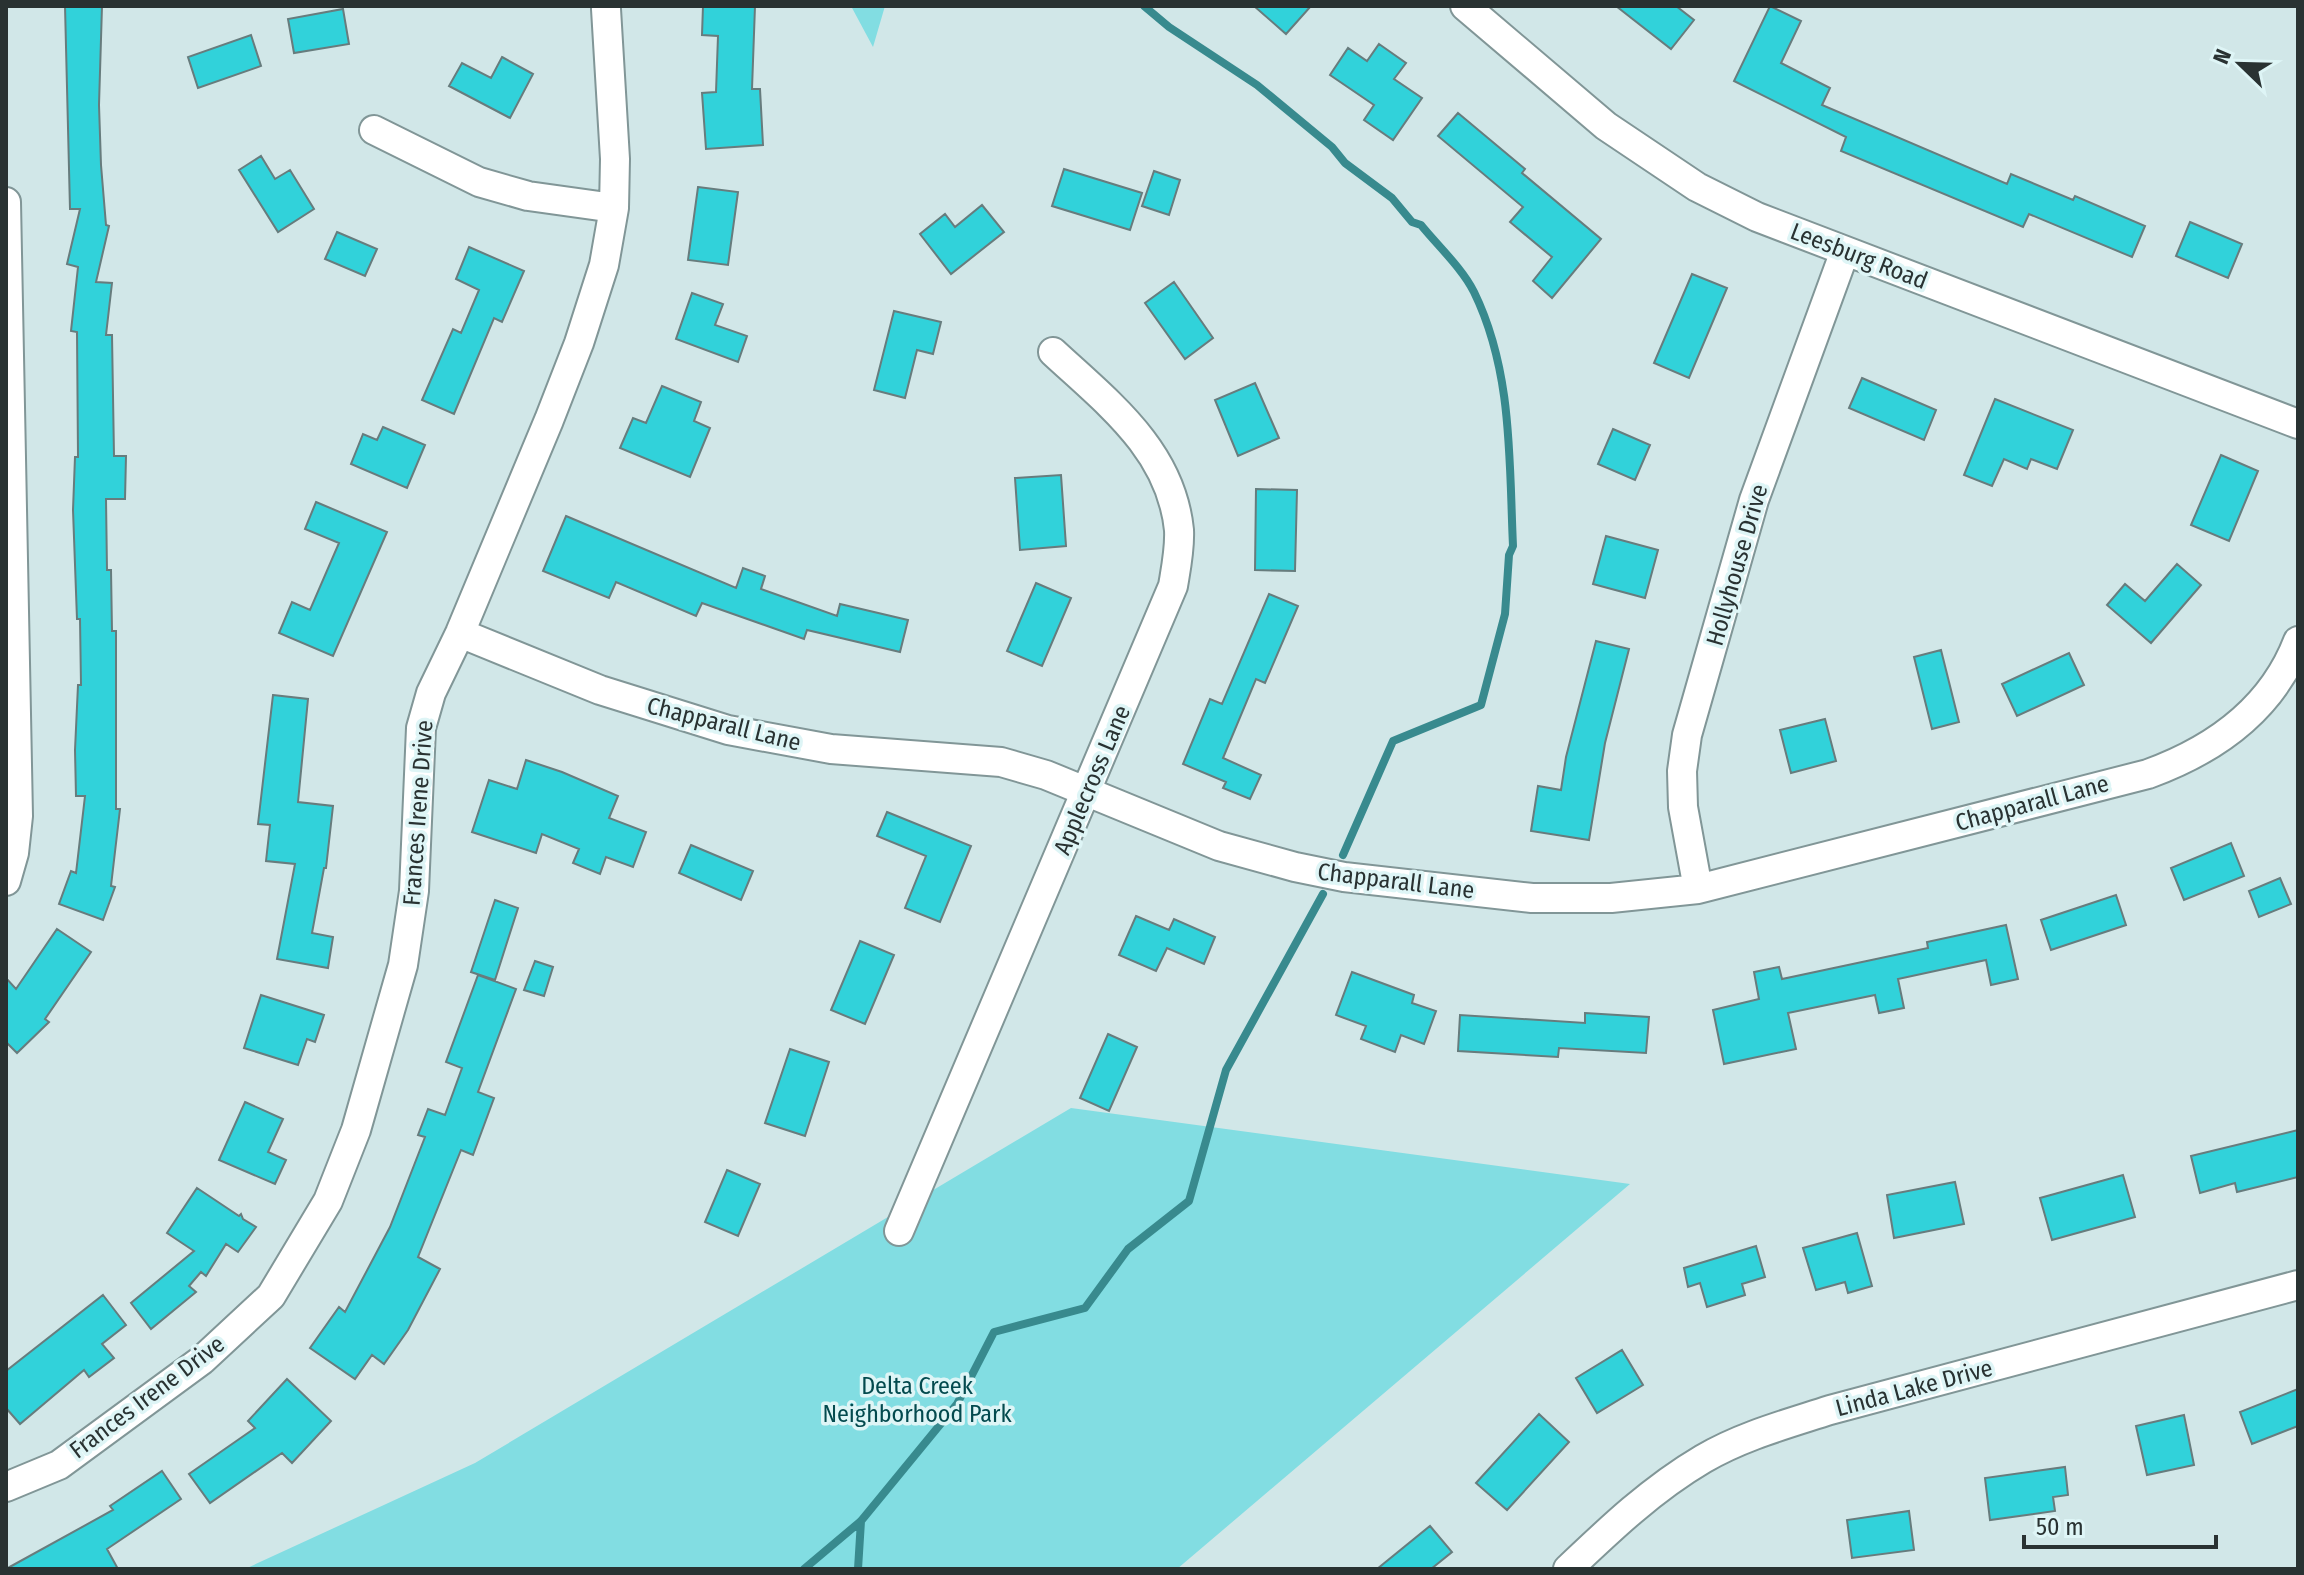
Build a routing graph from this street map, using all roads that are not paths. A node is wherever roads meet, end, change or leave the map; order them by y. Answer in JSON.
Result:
{"nodes":[{"id":1,"x":1465,"y":6,"type":"edge"},
{"id":2,"x":606,"y":9,"type":"dead end"},
{"id":3,"x":374,"y":130,"type":"dead end"},
{"id":4,"x":6,"y":202,"type":"edge"},
{"id":5,"x":614,"y":208,"type":"junction"},
{"id":6,"x":1845,"y":251,"type":"junction"},
{"id":7,"x":8,"y":298,"type":"edge"},
{"id":8,"x":1053,"y":352,"type":"dead end"},
{"id":9,"x":2298,"y":424,"type":"edge"},
{"id":10,"x":460,"y":633,"type":"junction"},
{"id":11,"x":2298,"y":641,"type":"edge"},
{"id":12,"x":10,"y":653,"type":"edge"},
{"id":13,"x":1087,"y":792,"type":"junction"},
{"id":14,"x":6,"y":881,"type":"edge"},
{"id":15,"x":1698,"y":889,"type":"junction"},
{"id":16,"x":899,"y":1231,"type":"dead end"},
{"id":17,"x":2298,"y":1285,"type":"edge"},
{"id":18,"x":6,"y":1487,"type":"edge"},
{"id":19,"x":1568,"y":1569,"type":"edge"}],
"edges":[{"from":1,"to":6,"type":"street","name":"Leesburg Road"},
{"from":2,"to":5,"type":"street","name":"Frances Irene Drive"},
{"from":3,"to":5,"type":"street"},
{"from":4,"to":7,"type":"street"},
{"from":5,"to":10,"type":"street","name":"Frances Irene Drive"},
{"from":6,"to":9,"type":"street","name":"Leesburg Road"},
{"from":6,"to":15,"type":"street","name":"Hollyhouse Drive"},
{"from":7,"to":12,"type":"street"},
{"from":8,"to":13,"type":"street","name":"Applecross Lane"},
{"from":10,"to":13,"type":"street","name":"Chapparall Lane"},
{"from":10,"to":18,"type":"street","name":"Frances Irene Drive"},
{"from":11,"to":15,"type":"street","name":"Chapparall Lane"},
{"from":12,"to":14,"type":"street"},
{"from":13,"to":15,"type":"street","name":"Chapparall Lane"},
{"from":13,"to":16,"type":"street","name":"Applecross Lane"},
{"from":17,"to":19,"type":"street","name":"Linda Lake Drive"}]}
